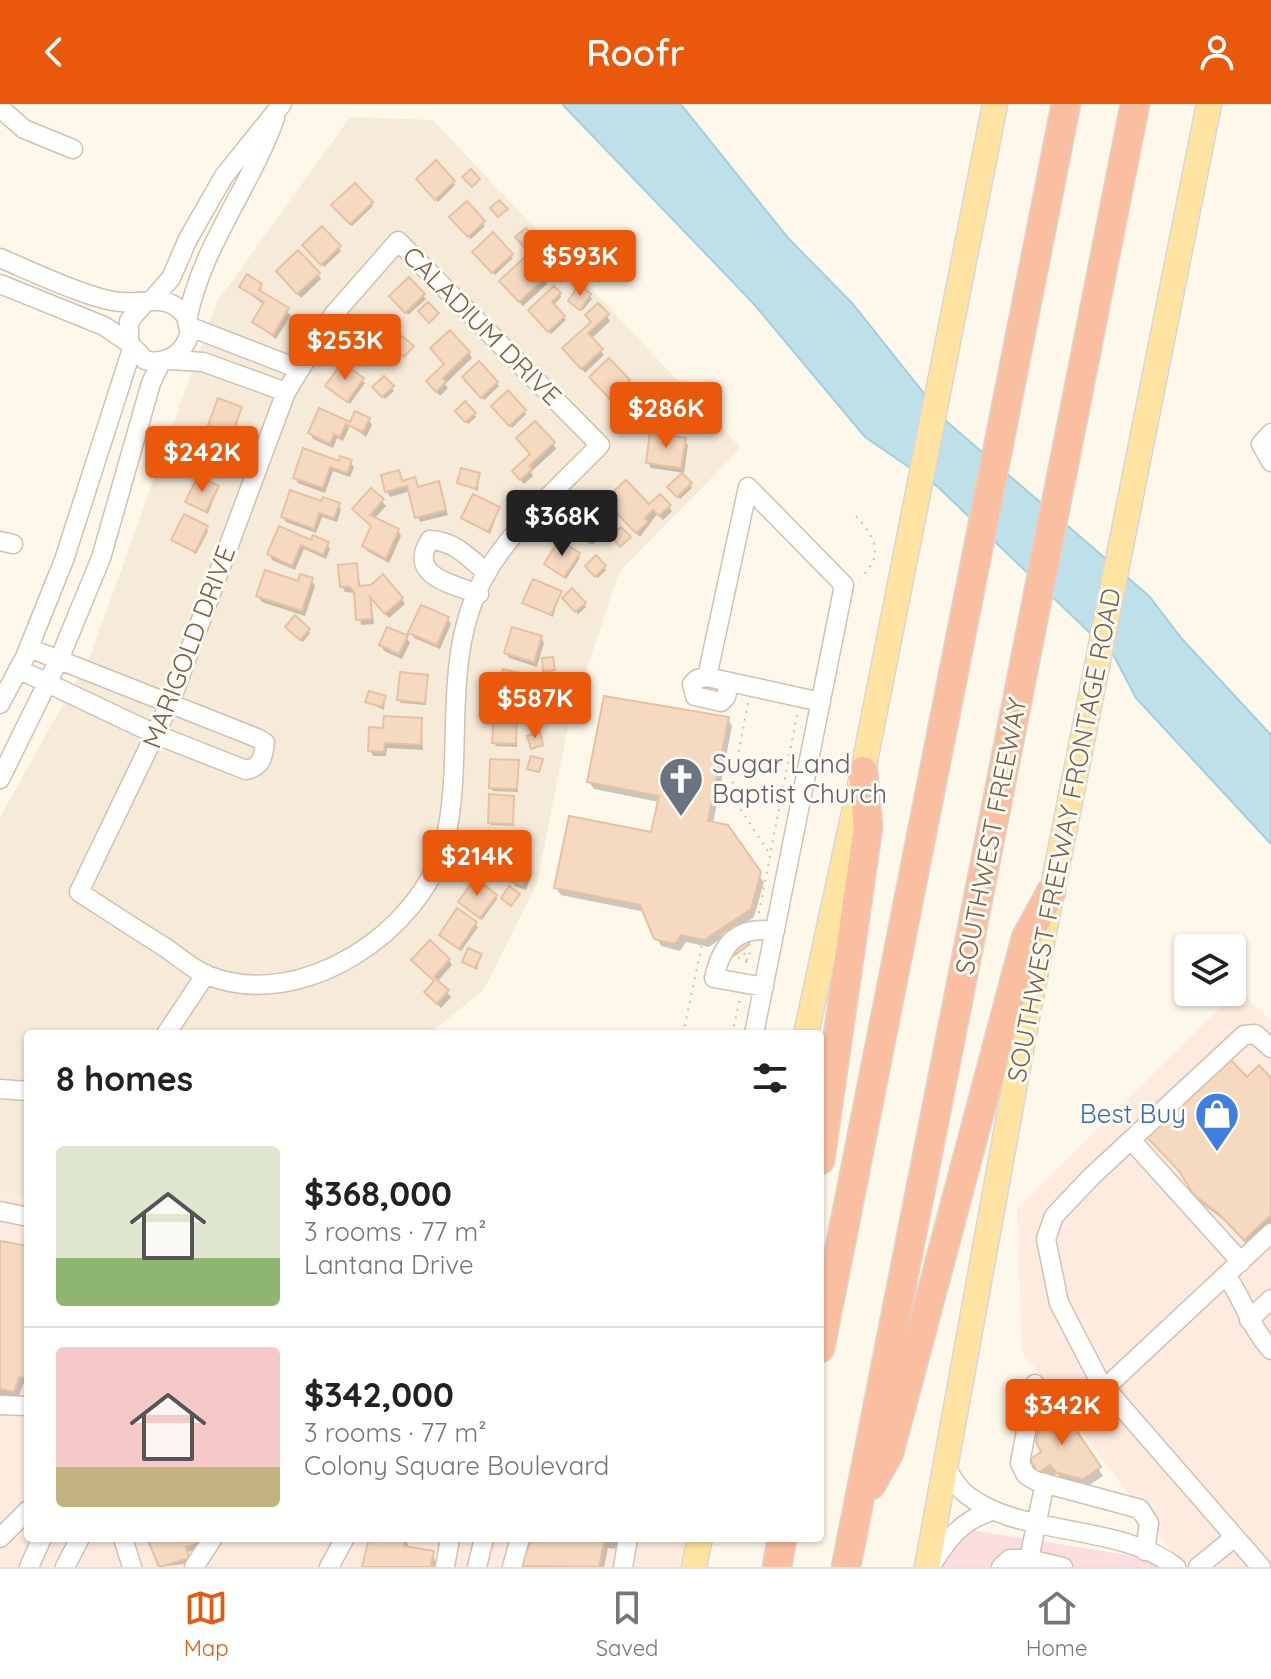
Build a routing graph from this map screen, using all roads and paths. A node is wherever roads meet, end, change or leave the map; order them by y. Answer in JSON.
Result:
{"nodes":[{"id":1,"x":995,"y":104,"type":"edge"},
{"id":2,"x":1066,"y":104,"type":"edge"},
{"id":3,"x":1135,"y":104,"type":"edge"},
{"id":4,"x":1209,"y":104,"type":"edge"},
{"id":5,"x":280,"y":106,"type":"edge"},
{"id":6,"x":0,"y":108,"type":"edge"},
{"id":7,"x":73,"y":149,"type":"dead end"},
{"id":8,"x":398,"y":241,"type":"joint"},
{"id":9,"x":0,"y":258,"type":"edge"},
{"id":10,"x":0,"y":284,"type":"edge"},
{"id":11,"x":147,"y":303,"type":"junction"},
{"id":12,"x":188,"y":324,"type":"junction"},
{"id":13,"x":131,"y":346,"type":"junction"},
{"id":14,"x":166,"y":361,"type":"junction"},
{"id":15,"x":299,"y":369,"type":"junction"},
{"id":16,"x":286,"y":392,"type":"junction"},
{"id":17,"x":1271,"y":433,"type":"edge"},
{"id":18,"x":1271,"y":462,"type":"edge"},
{"id":19,"x":856,"y":516,"type":"dead end"},
{"id":20,"x":487,"y":573,"type":"junction"},
{"id":21,"x":844,"y":585,"type":"junction"},
{"id":22,"x":479,"y":594,"type":"junction"},
{"id":23,"x":29,"y":648,"type":"junction"},
{"id":24,"x":59,"y":659,"type":"junction"},
{"id":25,"x":18,"y":669,"type":"junction"},
{"id":26,"x":48,"y":683,"type":"junction"},
{"id":27,"x":821,"y":702,"type":"junction"},
{"id":28,"x":170,"y":703,"type":"junction"},
{"id":29,"x":748,"y":703,"type":"dead end"},
{"id":30,"x":0,"y":704,"type":"edge"},
{"id":31,"x":797,"y":712,"type":"dead end"},
{"id":32,"x":157,"y":735,"type":"junction"},
{"id":33,"x":863,"y":771,"type":"junction"},
{"id":34,"x":0,"y":779,"type":"edge"},
{"id":35,"x":741,"y":800,"type":"junction"},
{"id":36,"x":779,"y":806,"type":"junction"},
{"id":37,"x":770,"y":855,"type":"junction"},
{"id":38,"x":1051,"y":892,"type":"junction"},
{"id":39,"x":748,"y":913,"type":"dead end"},
{"id":40,"x":775,"y":931,"type":"junction"},
{"id":41,"x":715,"y":936,"type":"dead end"},
{"id":42,"x":206,"y":974,"type":"junction"},
{"id":43,"x":764,"y":987,"type":"junction"},
{"id":44,"x":169,"y":1030,"type":"edge"},
{"id":45,"x":684,"y":1030,"type":"edge"},
{"id":46,"x":755,"y":1030,"type":"edge"},
{"id":47,"x":807,"y":1030,"type":"edge"},
{"id":48,"x":1271,"y":1048,"type":"edge"},
{"id":49,"x":0,"y":1089,"type":"edge"},
{"id":50,"x":24,"y":1091,"type":"edge"},
{"id":51,"x":824,"y":1132,"type":"edge"},
{"id":52,"x":1131,"y":1140,"type":"junction"},
{"id":53,"x":0,"y":1211,"type":"edge"},
{"id":54,"x":24,"y":1216,"type":"edge"},
{"id":55,"x":1271,"y":1233,"type":"edge"},
{"id":56,"x":1241,"y":1262,"type":"junction"},
{"id":57,"x":1226,"y":1275,"type":"junction"},
{"id":58,"x":1271,"y":1299,"type":"edge"},
{"id":59,"x":1249,"y":1320,"type":"junction"},
{"id":60,"x":824,"y":1328,"type":"edge"},
{"id":61,"x":1271,"y":1350,"type":"edge"},
{"id":62,"x":1035,"y":1384,"type":"dead end"},
{"id":63,"x":1105,"y":1388,"type":"junction"},
{"id":64,"x":0,"y":1405,"type":"edge"},
{"id":65,"x":24,"y":1406,"type":"edge"},
{"id":66,"x":945,"y":1465,"type":"junction"},
{"id":67,"x":1045,"y":1483,"type":"junction"},
{"id":68,"x":858,"y":1507,"type":"junction"},
{"id":69,"x":992,"y":1511,"type":"junction"},
{"id":70,"x":24,"y":1514,"type":"edge"},
{"id":71,"x":1040,"y":1522,"type":"junction"},
{"id":72,"x":1235,"y":1537,"type":"junction"},
{"id":73,"x":0,"y":1538,"type":"edge"},
{"id":74,"x":40,"y":1542,"type":"edge"},
{"id":75,"x":78,"y":1542,"type":"edge"},
{"id":76,"x":124,"y":1542,"type":"edge"},
{"id":77,"x":343,"y":1542,"type":"edge"},
{"id":78,"x":449,"y":1542,"type":"edge"},
{"id":79,"x":465,"y":1542,"type":"edge"},
{"id":80,"x":519,"y":1542,"type":"edge"},
{"id":81,"x":627,"y":1542,"type":"edge"},
{"id":82,"x":699,"y":1542,"type":"edge"},
{"id":83,"x":781,"y":1542,"type":"edge"},
{"id":84,"x":1145,"y":1551,"type":"junction"},
{"id":85,"x":483,"y":1556,"type":"edge"},
{"id":86,"x":1037,"y":1563,"type":"edge"},
{"id":87,"x":29,"y":1567,"type":"edge"},
{"id":88,"x":65,"y":1567,"type":"edge"},
{"id":89,"x":132,"y":1567,"type":"edge"},
{"id":90,"x":329,"y":1567,"type":"edge"},
{"id":91,"x":445,"y":1567,"type":"edge"},
{"id":92,"x":512,"y":1567,"type":"edge"},
{"id":93,"x":623,"y":1567,"type":"edge"},
{"id":94,"x":694,"y":1567,"type":"edge"},
{"id":95,"x":777,"y":1567,"type":"edge"},
{"id":96,"x":846,"y":1567,"type":"edge"},
{"id":97,"x":928,"y":1567,"type":"edge"},
{"id":98,"x":1001,"y":1567,"type":"edge"},
{"id":99,"x":1063,"y":1567,"type":"edge"},
{"id":100,"x":1176,"y":1567,"type":"edge"},
{"id":101,"x":1198,"y":1567,"type":"edge"},
{"id":102,"x":1261,"y":1567,"type":"edge"}],
"edges":[{"from":1,"to":33,"type":"main road"},
{"from":2,"to":60,"type":"highway"},
{"from":3,"to":68,"type":"highway","name":"SOUTHWEST FREEWAY"},
{"from":4,"to":38,"type":"main road","name":"SOUTHWEST FREEWAY FRONTAGE ROAD"},
{"from":5,"to":11,"type":"street"},
{"from":5,"to":12,"type":"street"},
{"from":6,"to":7,"type":"street"},
{"from":8,"to":15,"type":"street","name":"MARIGOLD DRIVE"},
{"from":8,"to":20,"type":"street","name":"CALADIUM DRIVE"},
{"from":9,"to":11,"type":"street"},
{"from":10,"to":13,"type":"street"},
{"from":11,"to":12,"type":"street"},
{"from":11,"to":13,"type":"street"},
{"from":12,"to":14,"type":"street"},
{"from":12,"to":15,"type":"street"},
{"from":13,"to":14,"type":"street"},
{"from":13,"to":23,"type":"street"},
{"from":14,"to":16,"type":"street"},
{"from":14,"to":24,"type":"street"},
{"from":15,"to":16,"type":"street","name":"MARIGOLD DRIVE"},
{"from":16,"to":28,"type":"street","name":"MARIGOLD DRIVE"},
{"from":17,"to":18,"type":"street"},
{"from":19,"to":21,"type":"path"},
{"from":20,"to":22,"type":"street"},
{"from":20,"to":22,"type":"street"},
{"from":21,"to":27,"type":"street"},
{"from":21,"to":27,"type":"street"},
{"from":22,"to":42,"type":"street"},
{"from":23,"to":24,"type":"street"},
{"from":23,"to":25,"type":"street"},
{"from":24,"to":26,"type":"street"},
{"from":24,"to":28,"type":"street"},
{"from":25,"to":26,"type":"street"},
{"from":25,"to":30,"type":"street"},
{"from":26,"to":32,"type":"street"},
{"from":26,"to":34,"type":"street"},
{"from":27,"to":40,"type":"street"},
{"from":28,"to":32,"type":"street","name":"MARIGOLD DRIVE"},
{"from":28,"to":32,"type":"street"},
{"from":29,"to":35,"type":"path"},
{"from":31,"to":36,"type":"path"},
{"from":32,"to":42,"type":"street","name":"MARIGOLD DRIVE"},
{"from":33,"to":47,"type":"main road"},
{"from":33,"to":51,"type":"highway"},
{"from":35,"to":36,"type":"path"},
{"from":35,"to":37,"type":"path"},
{"from":36,"to":37,"type":"path"},
{"from":37,"to":39,"type":"path"},
{"from":38,"to":66,"type":"main road","name":"SOUTHWEST FREEWAY FRONTAGE ROAD"},
{"from":38,"to":68,"type":"highway"},
{"from":40,"to":43,"type":"street"},
{"from":40,"to":43,"type":"street"},
{"from":41,"to":45,"type":"path"},
{"from":42,"to":44,"type":"street"},
{"from":43,"to":46,"type":"street"},
{"from":48,"to":52,"type":"street"},
{"from":49,"to":50,"type":"street"},
{"from":52,"to":56,"type":"street"},
{"from":52,"to":63,"type":"street"},
{"from":53,"to":54,"type":"street"},
{"from":55,"to":56,"type":"street"},
{"from":56,"to":57,"type":"street"},
{"from":57,"to":59,"type":"street"},
{"from":57,"to":63,"type":"street"},
{"from":58,"to":59,"type":"street"},
{"from":59,"to":61,"type":"street"},
{"from":62,"to":67,"type":"street"},
{"from":63,"to":72,"type":"street"},
{"from":64,"to":65,"type":"street"},
{"from":66,"to":69,"type":"street"},
{"from":66,"to":97,"type":"main road","name":"SOUTHWEST FREEWAY FRONTAGE ROAD"},
{"from":67,"to":71,"type":"street"},
{"from":67,"to":84,"type":"street"},
{"from":68,"to":96,"type":"highway","name":"SOUTHWEST FREEWAY"},
{"from":69,"to":71,"type":"street"},
{"from":69,"to":97,"type":"street"},
{"from":70,"to":73,"type":"street"},
{"from":71,"to":84,"type":"street"},
{"from":71,"to":86,"type":"street"},
{"from":72,"to":101,"type":"street"},
{"from":72,"to":102,"type":"street"},
{"from":74,"to":87,"type":"street"},
{"from":75,"to":88,"type":"street"},
{"from":76,"to":89,"type":"street"},
{"from":77,"to":90,"type":"street"},
{"from":78,"to":91,"type":"street"},
{"from":79,"to":85,"type":"street"},
{"from":80,"to":92,"type":"street"},
{"from":81,"to":93,"type":"street"},
{"from":82,"to":94,"type":"main road"},
{"from":83,"to":95,"type":"highway"},
{"from":84,"to":100,"type":"street"},
{"from":86,"to":98,"type":"street"},
{"from":86,"to":99,"type":"street"}]}
